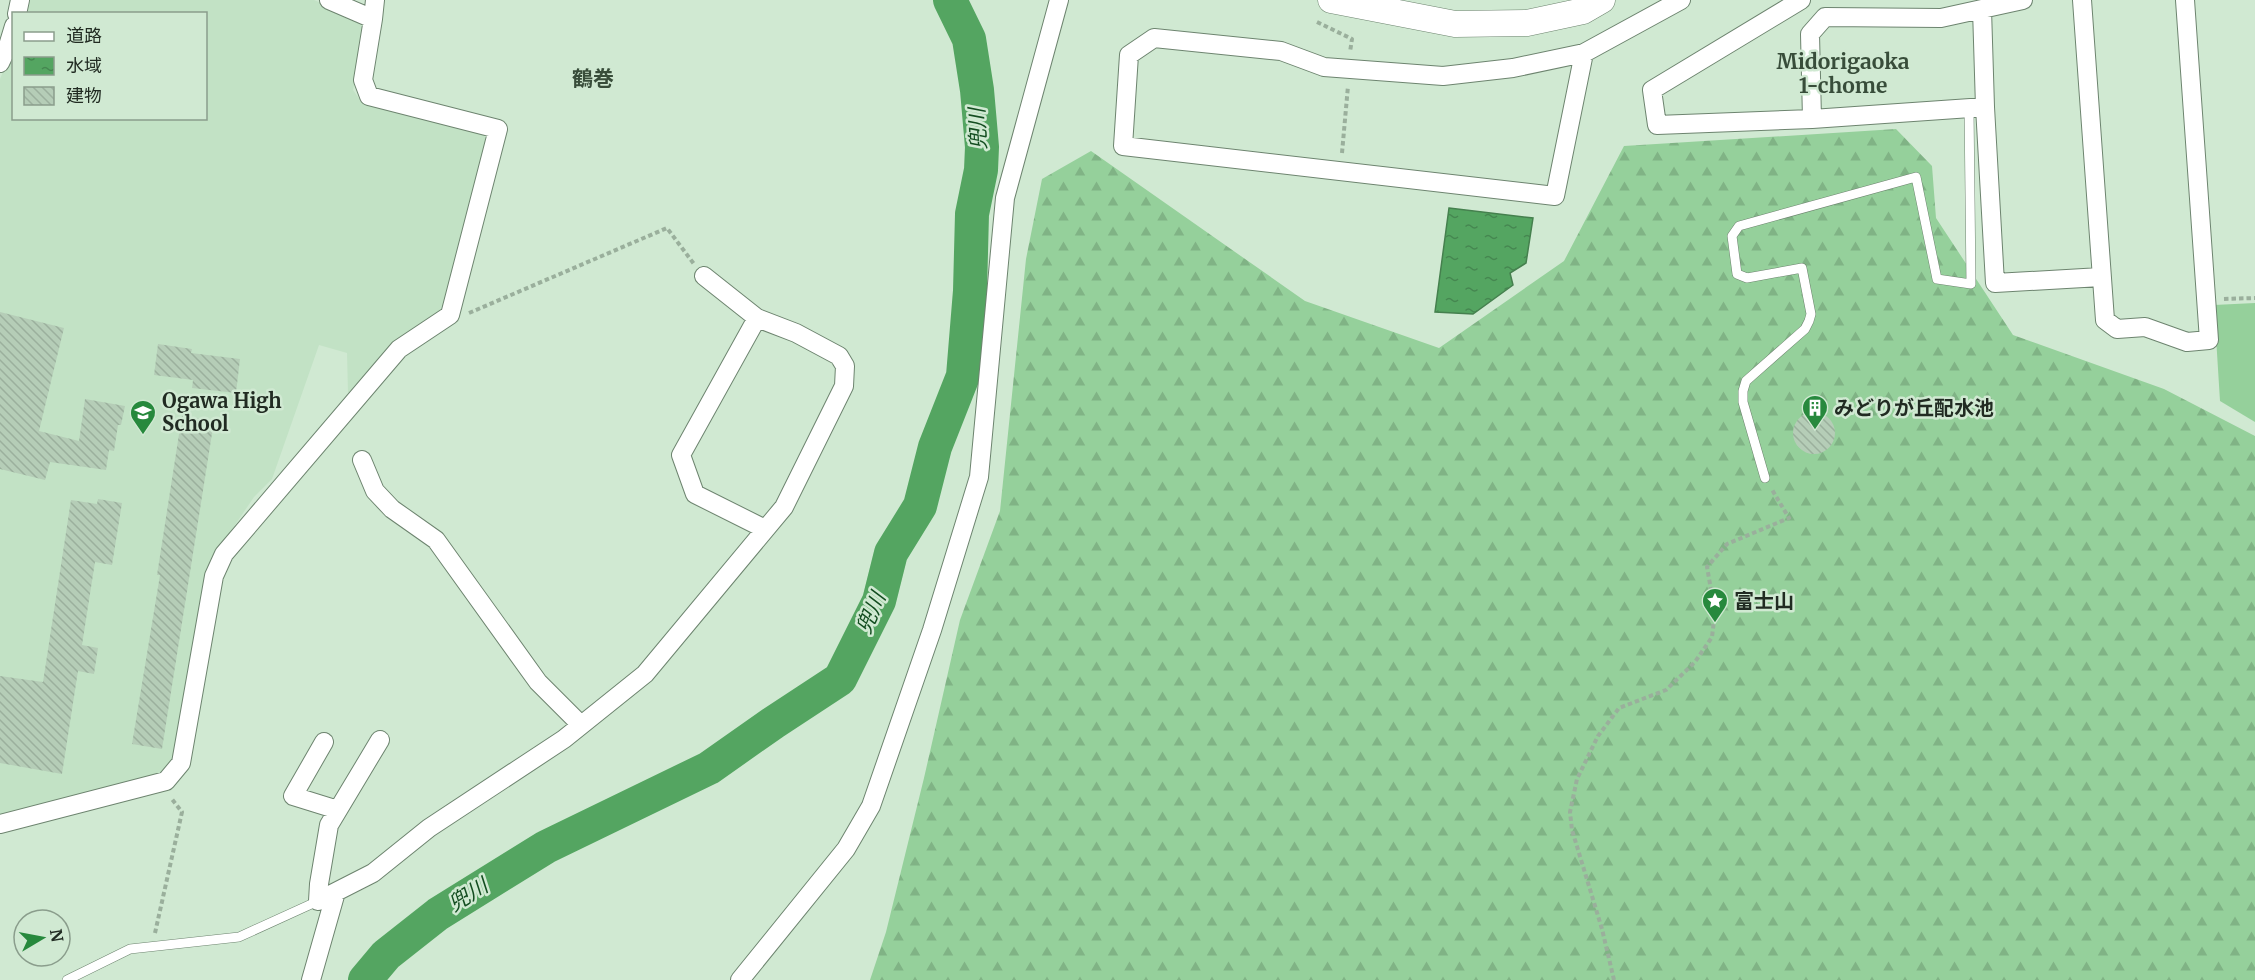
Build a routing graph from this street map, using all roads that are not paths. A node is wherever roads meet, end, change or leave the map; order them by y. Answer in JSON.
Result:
{"nodes":[{"id":1,"x":329,"y":0,"type":"edge"},
{"id":2,"x":375,"y":0,"type":"edge"},
{"id":3,"x":1059,"y":0,"type":"edge"},
{"id":4,"x":1331,"y":0,"type":"edge"},
{"id":5,"x":1602,"y":0,"type":"edge"},
{"id":6,"x":1681,"y":0,"type":"edge"},
{"id":7,"x":1801,"y":0,"type":"edge"},
{"id":8,"x":2023,"y":0,"type":"edge"},
{"id":9,"x":2082,"y":0,"type":"edge"},
{"id":10,"x":2185,"y":0,"type":"edge"},
{"id":11,"x":1982,"y":9,"type":"junction"},
{"id":12,"x":373,"y":19,"type":"junction"},
{"id":13,"x":12,"y":34,"type":"edge"},
{"id":14,"x":1584,"y":53,"type":"junction"},
{"id":15,"x":0,"y":63,"type":"edge"},
{"id":16,"x":1977,"y":107,"type":"junction"},
{"id":17,"x":1812,"y":119,"type":"junction"},
{"id":18,"x":704,"y":276,"type":"road end"},
{"id":19,"x":2101,"y":277,"type":"junction"},
{"id":20,"x":757,"y":318,"type":"junction"},
{"id":21,"x":362,"y":460,"type":"dead end"},
{"id":22,"x":1765,"y":478,"type":"road end"},
{"id":23,"x":765,"y":529,"type":"junction"},
{"id":24,"x":581,"y":725,"type":"junction"},
{"id":25,"x":380,"y":740,"type":"dead end"},
{"id":26,"x":324,"y":742,"type":"dead end"},
{"id":27,"x":338,"y":810,"type":"junction"},
{"id":28,"x":0,"y":824,"type":"edge"},
{"id":29,"x":336,"y":892,"type":"junction"},
{"id":30,"x":318,"y":901,"type":"junction"},
{"id":31,"x":67,"y":980,"type":"edge"},
{"id":32,"x":310,"y":980,"type":"edge"},
{"id":33,"x":740,"y":980,"type":"edge"}],
"edges":[{"from":1,"to":12,"type":"street"},
{"from":2,"to":12,"type":"street"},
{"from":3,"to":33,"type":"street"},
{"from":4,"to":5,"type":"street"},
{"from":6,"to":14,"type":"street"},
{"from":7,"to":17,"type":"street"},
{"from":8,"to":11,"type":"street"},
{"from":9,"to":19,"type":"street"},
{"from":10,"to":19,"type":"street"},
{"from":11,"to":16,"type":"street"},
{"from":11,"to":17,"type":"street"},
{"from":12,"to":28,"type":"street"},
{"from":13,"to":15,"type":"street"},
{"from":14,"to":14,"type":"street"},
{"from":16,"to":17,"type":"street"},
{"from":16,"to":19,"type":"street"},
{"from":16,"to":22,"type":"lane"},
{"from":18,"to":20,"type":"street"},
{"from":20,"to":23,"type":"street"},
{"from":20,"to":23,"type":"street"},
{"from":21,"to":24,"type":"street"},
{"from":23,"to":24,"type":"street"},
{"from":24,"to":29,"type":"street"},
{"from":25,"to":27,"type":"street"},
{"from":26,"to":27,"type":"street"},
{"from":27,"to":30,"type":"street"},
{"from":29,"to":30,"type":"street"},
{"from":29,"to":32,"type":"street"},
{"from":30,"to":31,"type":"lane"}]}
